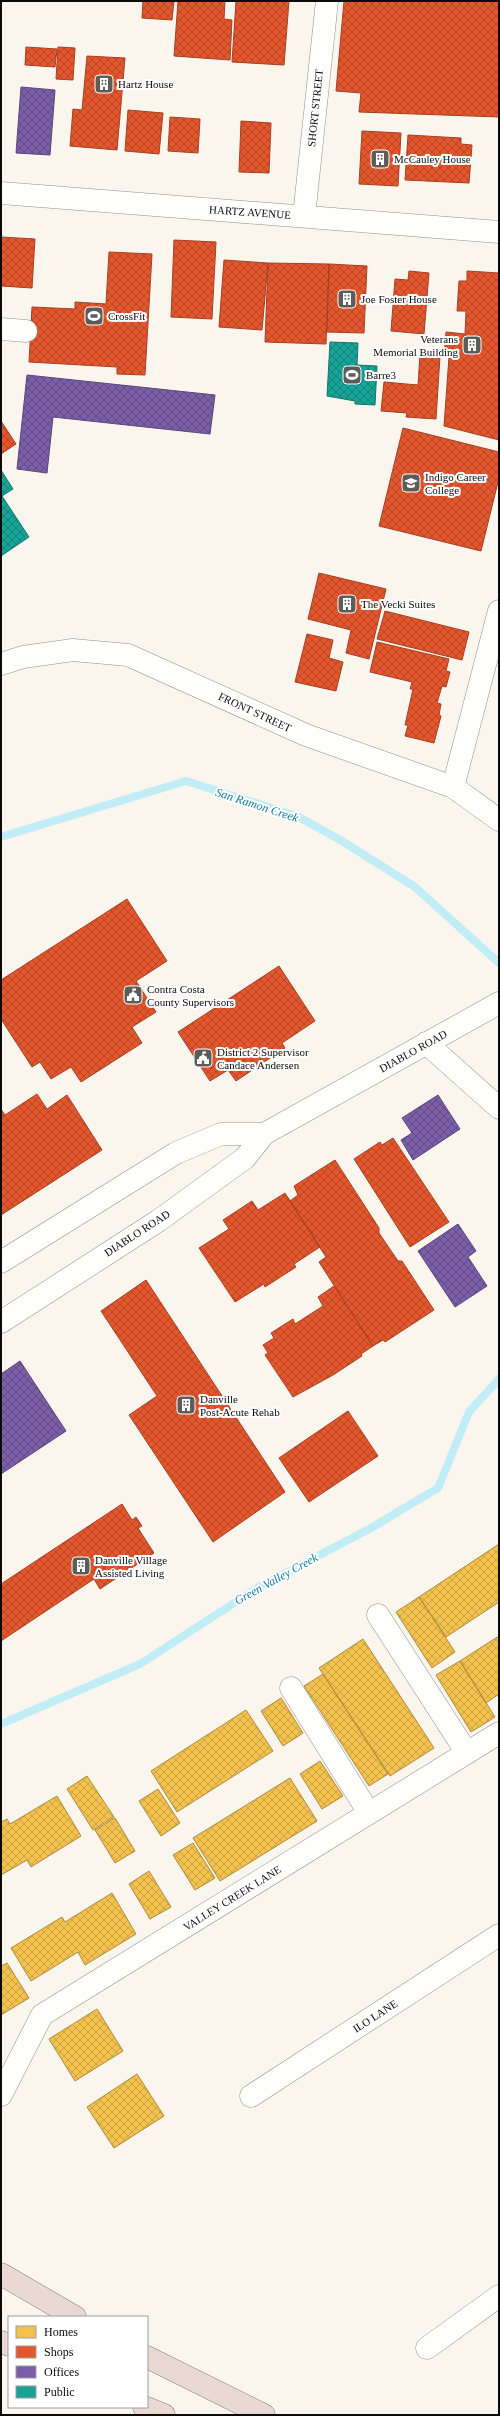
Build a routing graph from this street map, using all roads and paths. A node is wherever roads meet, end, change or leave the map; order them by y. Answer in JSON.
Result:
{"nodes":[{"id":1,"x":327,"y":1,"type":"edge"},
{"id":2,"x":1,"y":193,"type":"edge"},
{"id":3,"x":304,"y":216,"type":"junction"},
{"id":4,"x":499,"y":232,"type":"edge"},
{"id":5,"x":1,"y":329,"type":"edge"},
{"id":6,"x":26,"y":332,"type":"dead end"},
{"id":7,"x":499,"y":612,"type":"edge"},
{"id":8,"x":1,"y":664,"type":"edge"},
{"id":9,"x":453,"y":787,"type":"junction"},
{"id":10,"x":499,"y":820,"type":"edge"},
{"id":11,"x":499,"y":1003,"type":"edge"},
{"id":12,"x":426,"y":1043,"type":"junction"},
{"id":13,"x":499,"y":1108,"type":"edge"},
{"id":14,"x":264,"y":1134,"type":"junction"},
{"id":15,"x":1,"y":1262,"type":"edge"},
{"id":16,"x":1,"y":1322,"type":"edge"},
{"id":17,"x":378,"y":1615,"type":"dead end"},
{"id":18,"x":291,"y":1688,"type":"dead end"},
{"id":19,"x":499,"y":1733,"type":"edge"},
{"id":20,"x":467,"y":1753,"type":"junction"},
{"id":21,"x":369,"y":1813,"type":"junction"},
{"id":22,"x":499,"y":1934,"type":"edge"},
{"id":23,"x":1,"y":2095,"type":"edge"},
{"id":24,"x":251,"y":2096,"type":"dead end"},
{"id":25,"x":1,"y":2274,"type":"edge"},
{"id":26,"x":499,"y":2296,"type":"edge"},
{"id":27,"x":73,"y":2316,"type":"edge"},
{"id":28,"x":427,"y":2348,"type":"dead end"},
{"id":29,"x":148,"y":2357,"type":"edge"},
{"id":30,"x":146,"y":2408,"type":"edge"},
{"id":31,"x":164,"y":2415,"type":"edge"},
{"id":32,"x":264,"y":2415,"type":"edge"}],
"edges":[{"from":1,"to":3,"type":"street","name":"SHORT STREET"},
{"from":2,"to":3,"type":"street","name":"HARTZ AVENUE"},
{"from":3,"to":4,"type":"street","name":"HARTZ AVENUE"},
{"from":5,"to":6,"type":"street"},
{"from":7,"to":9,"type":"street"},
{"from":8,"to":9,"type":"street","name":"FRONT STREET"},
{"from":9,"to":10,"type":"street","name":"FRONT STREET"},
{"from":11,"to":12,"type":"street","name":"DIABLO ROAD"},
{"from":12,"to":13,"type":"street"},
{"from":12,"to":14,"type":"street","name":"DIABLO ROAD"},
{"from":14,"to":15,"type":"street","name":"DIABLO ROAD"},
{"from":14,"to":16,"type":"street","name":"DIABLO ROAD"},
{"from":17,"to":20,"type":"street"},
{"from":18,"to":21,"type":"street"},
{"from":19,"to":20,"type":"street","name":"VALLEY CREEK LANE"},
{"from":20,"to":21,"type":"street","name":"VALLEY CREEK LANE"},
{"from":21,"to":23,"type":"street","name":"VALLEY CREEK LANE"},
{"from":22,"to":24,"type":"street","name":"ILO LANE"},
{"from":25,"to":27,"type":"highway"},
{"from":26,"to":28,"type":"street"},
{"from":29,"to":32,"type":"highway"},
{"from":30,"to":31,"type":"highway"}]}
